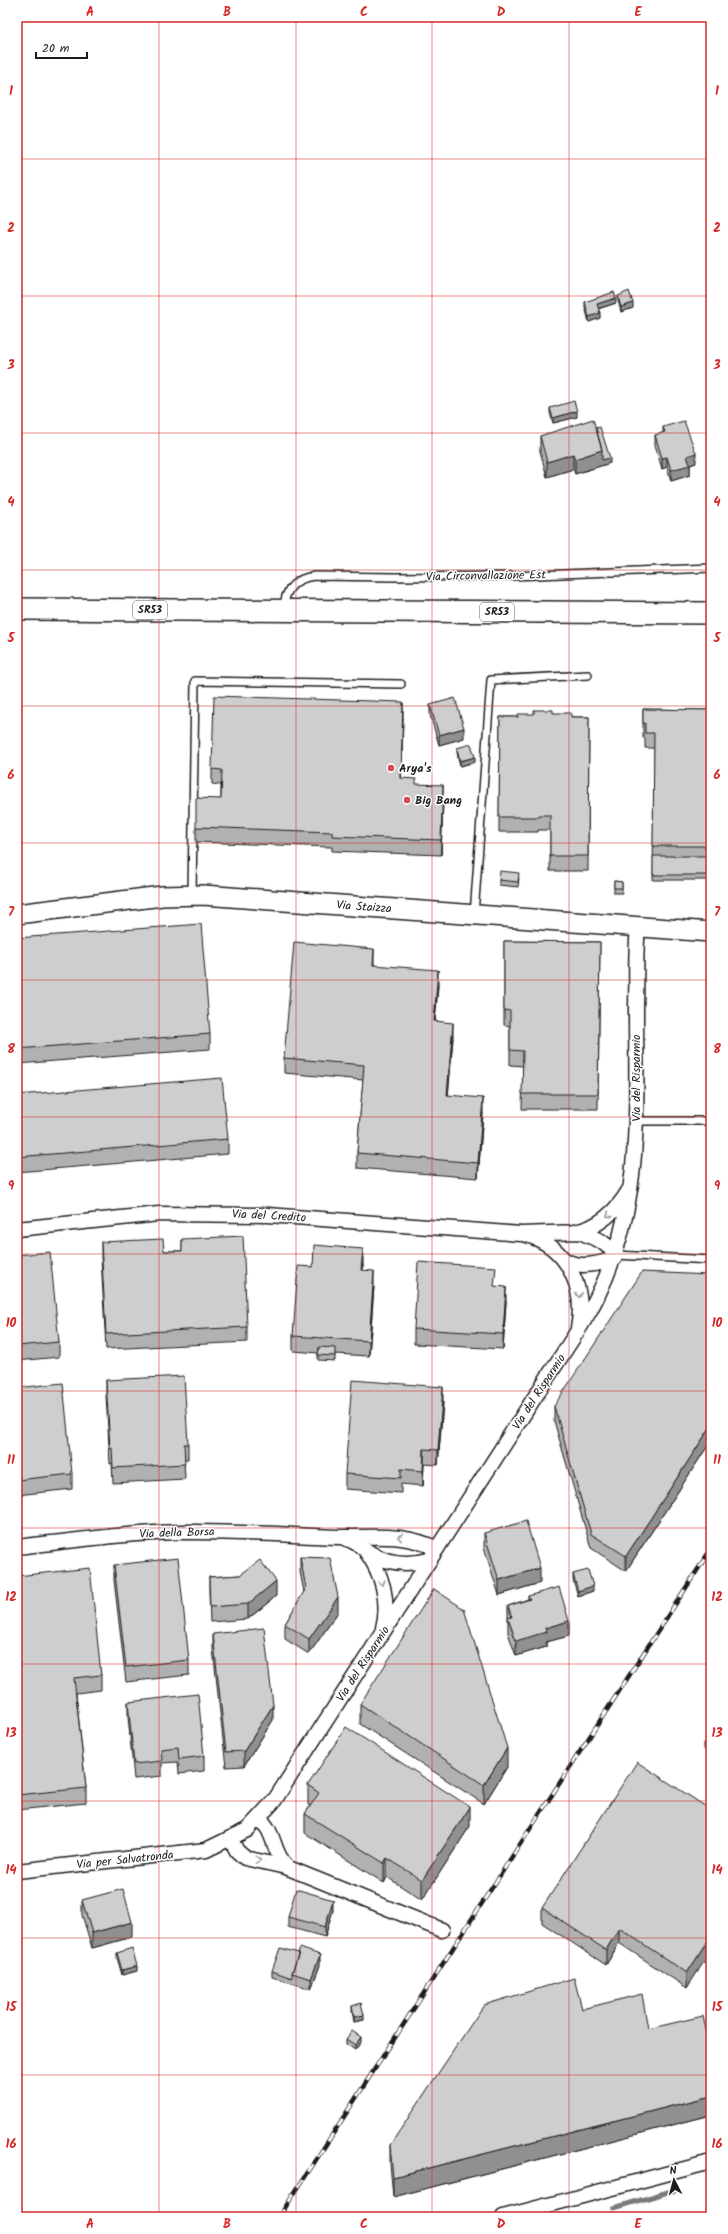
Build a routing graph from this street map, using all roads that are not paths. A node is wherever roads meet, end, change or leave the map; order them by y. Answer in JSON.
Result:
{"nodes":[{"id":1,"x":711,"y":568,"type":"edge"},
{"id":2,"x":17,"y":609,"type":"edge"},
{"id":3,"x":284,"y":611,"type":"junction"},
{"id":4,"x":711,"y":613,"type":"edge"},
{"id":5,"x":588,"y":674,"type":"dead end"},
{"id":6,"x":400,"y":684,"type":"dead end"},
{"id":7,"x":192,"y":895,"type":"junction"},
{"id":8,"x":17,"y":914,"type":"edge"},
{"id":9,"x":474,"y":915,"type":"junction"},
{"id":10,"x":638,"y":927,"type":"junction"},
{"id":11,"x":711,"y":932,"type":"edge"},
{"id":12,"x":636,"y":1121,"type":"junction"},
{"id":13,"x":711,"y":1121,"type":"edge"},
{"id":14,"x":632,"y":1184,"type":"junction"},
{"id":15,"x":17,"y":1229,"type":"edge"},
{"id":16,"x":572,"y":1232,"type":"junction"},
{"id":17,"x":521,"y":1234,"type":"junction"},
{"id":18,"x":616,"y":1257,"type":"junction"},
{"id":19,"x":564,"y":1260,"type":"junction"},
{"id":20,"x":711,"y":1260,"type":"edge"},
{"id":21,"x":576,"y":1333,"type":"junction"},
{"id":22,"x":338,"y":1537,"type":"junction"},
{"id":23,"x":17,"y":1547,"type":"edge"},
{"id":24,"x":364,"y":1548,"type":"junction"},
{"id":25,"x":433,"y":1555,"type":"junction"},
{"id":26,"x":380,"y":1638,"type":"junction"},
{"id":27,"x":274,"y":1801,"type":"joint"},
{"id":28,"x":259,"y":1818,"type":"junction"},
{"id":29,"x":231,"y":1840,"type":"junction"},
{"id":30,"x":17,"y":1870,"type":"edge"},
{"id":31,"x":293,"y":1871,"type":"junction"},
{"id":32,"x":442,"y":1930,"type":"dead end"},
{"id":33,"x":711,"y":2162,"type":"edge"},
{"id":34,"x":503,"y":2217,"type":"edge"}],
"edges":[{"from":1,"to":3,"type":"lane","name":"Via Circonvallazione Est"},
{"from":2,"to":3,"type":"main road","number":"SR53"},
{"from":3,"to":4,"type":"main road","number":"SR53"},
{"from":5,"to":9,"type":"lane"},
{"from":6,"to":7,"type":"lane"},
{"from":7,"to":8,"type":"street","name":"Via Staizza"},
{"from":7,"to":9,"type":"street","name":"Via Staizza"},
{"from":9,"to":10,"type":"street","name":"Via Staizza"},
{"from":10,"to":11,"type":"street","name":"Via Staizza"},
{"from":10,"to":12,"type":"street","name":"Via del Risparmio"},
{"from":12,"to":13,"type":"lane"},
{"from":12,"to":14,"type":"street","name":"Via del Risparmio"},
{"from":14,"to":16,"type":"street","name":"Via del Credito","one_way":true},
{"from":14,"to":18,"type":"street","name":"Via del Risparmio"},
{"from":15,"to":17,"type":"street","name":"Via del Credito"},
{"from":16,"to":17,"type":"street","name":"Via del Credito"},
{"from":16,"to":18,"type":"street","name":"Via del Credito"},
{"from":17,"to":19,"type":"street","name":"Via del Credito"},
{"from":18,"to":19,"type":"street","name":"Via del Credito"},
{"from":18,"to":20,"type":"lane"},
{"from":18,"to":21,"type":"street","name":"Via del Risparmio"},
{"from":19,"to":21,"type":"street","name":"Via del Credito","one_way":true},
{"from":21,"to":25,"type":"street","name":"Via del Risparmio"},
{"from":22,"to":23,"type":"street","name":"Via della Borsa"},
{"from":22,"to":24,"type":"street","name":"Via della Borsa"},
{"from":25,"to":22,"type":"street","name":"Via della Borsa","one_way":true},
{"from":24,"to":25,"type":"street","name":"Via della Borsa"},
{"from":24,"to":26,"type":"street","one_way":true},
{"from":25,"to":26,"type":"street","name":"Via del Risparmio"},
{"from":26,"to":27,"type":"street","name":"Via del Risparmio"},
{"from":27,"to":28,"type":"street","name":"Via per Salvatronda"},
{"from":28,"to":29,"type":"street","name":"Via per Salvatronda"},
{"from":28,"to":31,"type":"street"},
{"from":29,"to":30,"type":"street","name":"Via per Salvatronda"},
{"from":29,"to":31,"type":"street","one_way":true},
{"from":31,"to":32,"type":"street"},
{"from":33,"to":34,"type":"street"}]}
